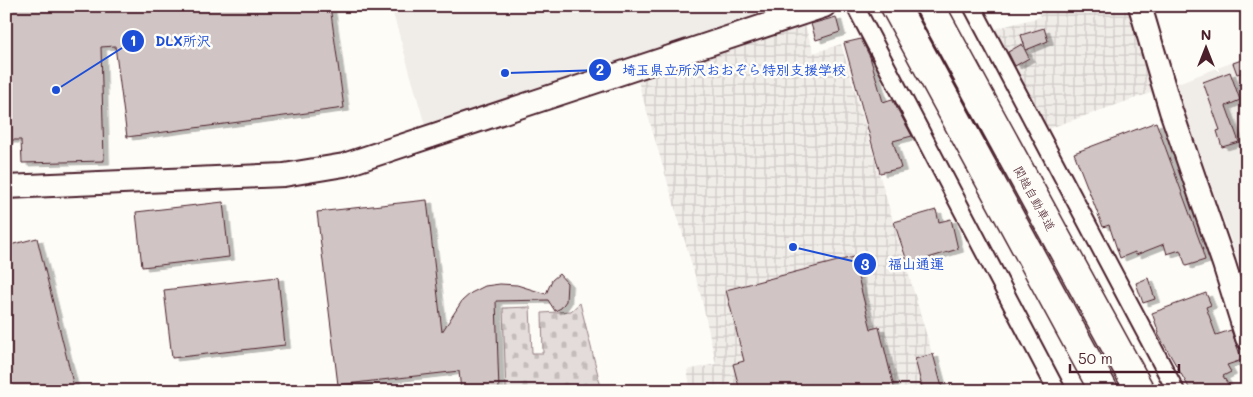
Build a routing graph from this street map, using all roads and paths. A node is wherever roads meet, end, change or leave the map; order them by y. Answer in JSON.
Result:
{"nodes":[{"id":1,"x":824,"y":6,"type":"edge"},
{"id":2,"x":855,"y":6,"type":"edge"},
{"id":3,"x":896,"y":6,"type":"edge"},
{"id":4,"x":930,"y":6,"type":"edge"},
{"id":5,"x":972,"y":6,"type":"edge"},
{"id":6,"x":1140,"y":6,"type":"edge"},
{"id":7,"x":6,"y":187,"type":"edge"},
{"id":8,"x":1247,"y":338,"type":"edge"},
{"id":9,"x":1057,"y":391,"type":"edge"},
{"id":10,"x":1104,"y":391,"type":"edge"},
{"id":11,"x":1140,"y":391,"type":"edge"},
{"id":12,"x":1176,"y":391,"type":"edge"}],
"edges":[{"from":1,"to":7,"type":"street"},
{"from":2,"to":9,"type":"street"},
{"from":3,"to":10,"type":"highway"},
{"from":4,"to":11,"type":"highway","name":"関越自動車道"},
{"from":5,"to":12,"type":"street"},
{"from":6,"to":8,"type":"street"}]}
